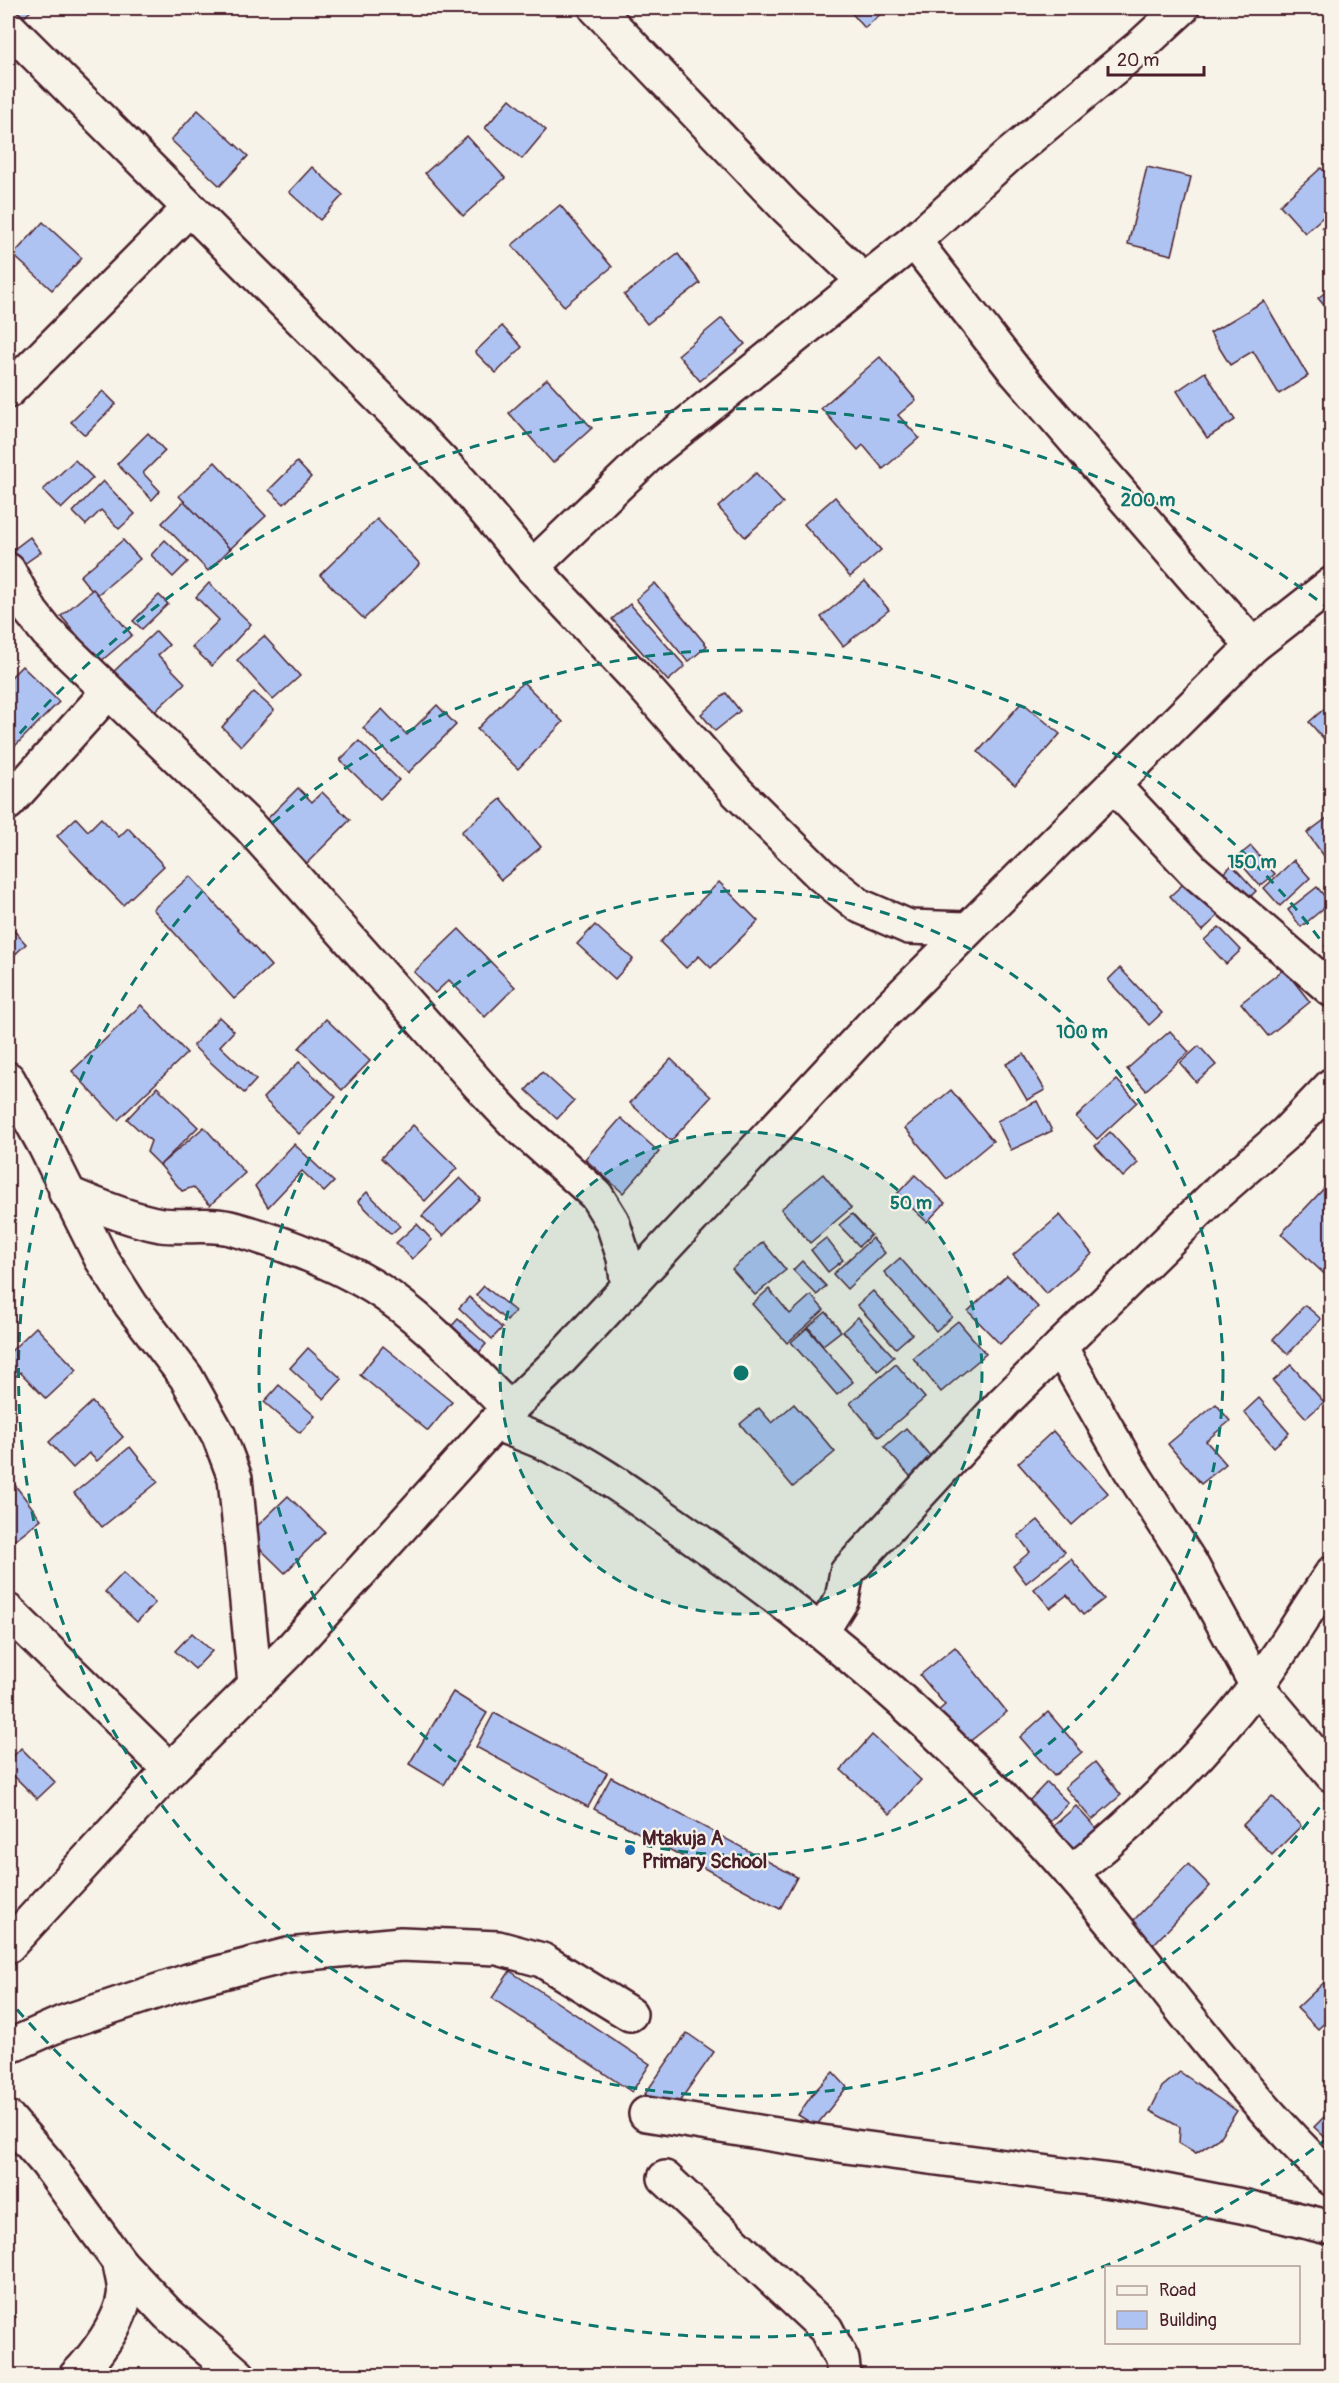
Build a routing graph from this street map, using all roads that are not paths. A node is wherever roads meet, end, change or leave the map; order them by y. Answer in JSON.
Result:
{"nodes":[{"id":1,"x":596,"y":8,"type":"edge"},
{"id":2,"x":1182,"y":8,"type":"edge"},
{"id":3,"x":8,"y":27,"type":"edge"},
{"id":4,"x":189,"y":209,"type":"junction"},
{"id":5,"x":914,"y":241,"type":"junction"},
{"id":6,"x":864,"y":282,"type":"junction"},
{"id":7,"x":8,"y":391,"type":"edge"},
{"id":8,"x":532,"y":567,"type":"junction"},
{"id":9,"x":8,"y":570,"type":"edge"},
{"id":10,"x":1332,"y":584,"type":"edge"},
{"id":11,"x":1252,"y":646,"type":"junction"},
{"id":12,"x":108,"y":692,"type":"junction"},
{"id":13,"x":1113,"y":785,"type":"junction"},
{"id":14,"x":8,"y":802,"type":"edge"},
{"id":15,"x":966,"y":929,"type":"junction"},
{"id":16,"x":1332,"y":990,"type":"edge"},
{"id":17,"x":8,"y":1079,"type":"edge"},
{"id":18,"x":1332,"y":1085,"type":"edge"},
{"id":19,"x":66,"y":1193,"type":"junction"},
{"id":20,"x":628,"y":1286,"type":"junction"},
{"id":21,"x":1060,"y":1347,"type":"junction"},
{"id":22,"x":502,"y":1416,"type":"junction"},
{"id":23,"x":1332,"y":1573,"type":"edge"},
{"id":24,"x":8,"y":1611,"type":"edge"},
{"id":25,"x":822,"y":1631,"type":"junction"},
{"id":26,"x":255,"y":1684,"type":"junction"},
{"id":27,"x":1257,"y":1686,"type":"junction"},
{"id":28,"x":170,"y":1770,"type":"junction"},
{"id":29,"x":1332,"y":1775,"type":"edge"},
{"id":30,"x":1071,"y":1873,"type":"junction"},
{"id":31,"x":8,"y":1946,"type":"edge"},
{"id":32,"x":630,"y":2014,"type":"dead end"},
{"id":33,"x":8,"y":2047,"type":"edge"},
{"id":34,"x":646,"y":2114,"type":"dead end"},
{"id":35,"x":8,"y":2118,"type":"edge"},
{"id":36,"x":665,"y":2178,"type":"dead end"},
{"id":37,"x":1332,"y":2180,"type":"edge"},
{"id":38,"x":1332,"y":2228,"type":"edge"},
{"id":39,"x":120,"y":2263,"type":"junction"},
{"id":40,"x":76,"y":2376,"type":"edge"},
{"id":41,"x":239,"y":2376,"type":"edge"},
{"id":42,"x":844,"y":2376,"type":"edge"}],
"edges":[{"from":1,"to":6,"type":"street"},
{"from":2,"to":5,"type":"street"},
{"from":3,"to":4,"type":"street"},
{"from":4,"to":7,"type":"street"},
{"from":4,"to":8,"type":"street"},
{"from":5,"to":6,"type":"street"},
{"from":5,"to":11,"type":"street"},
{"from":6,"to":8,"type":"street"},
{"from":8,"to":15,"type":"street"},
{"from":9,"to":12,"type":"street"},
{"from":10,"to":11,"type":"street"},
{"from":11,"to":13,"type":"street"},
{"from":12,"to":14,"type":"street"},
{"from":12,"to":20,"type":"street"},
{"from":13,"to":15,"type":"street"},
{"from":13,"to":16,"type":"street"},
{"from":15,"to":20,"type":"street"},
{"from":17,"to":19,"type":"street"},
{"from":18,"to":21,"type":"street"},
{"from":19,"to":22,"type":"street"},
{"from":19,"to":26,"type":"street"},
{"from":20,"to":22,"type":"street"},
{"from":21,"to":25,"type":"street"},
{"from":21,"to":27,"type":"street"},
{"from":22,"to":25,"type":"street"},
{"from":22,"to":26,"type":"street"},
{"from":23,"to":27,"type":"street"},
{"from":24,"to":28,"type":"street"},
{"from":25,"to":30,"type":"street"},
{"from":26,"to":28,"type":"street"},
{"from":27,"to":29,"type":"street"},
{"from":27,"to":30,"type":"street"},
{"from":28,"to":31,"type":"street"},
{"from":30,"to":37,"type":"street"},
{"from":32,"to":33,"type":"street"},
{"from":34,"to":38,"type":"street"},
{"from":35,"to":39,"type":"street"},
{"from":36,"to":42,"type":"street"},
{"from":39,"to":40,"type":"street"},
{"from":39,"to":41,"type":"street"}]}
